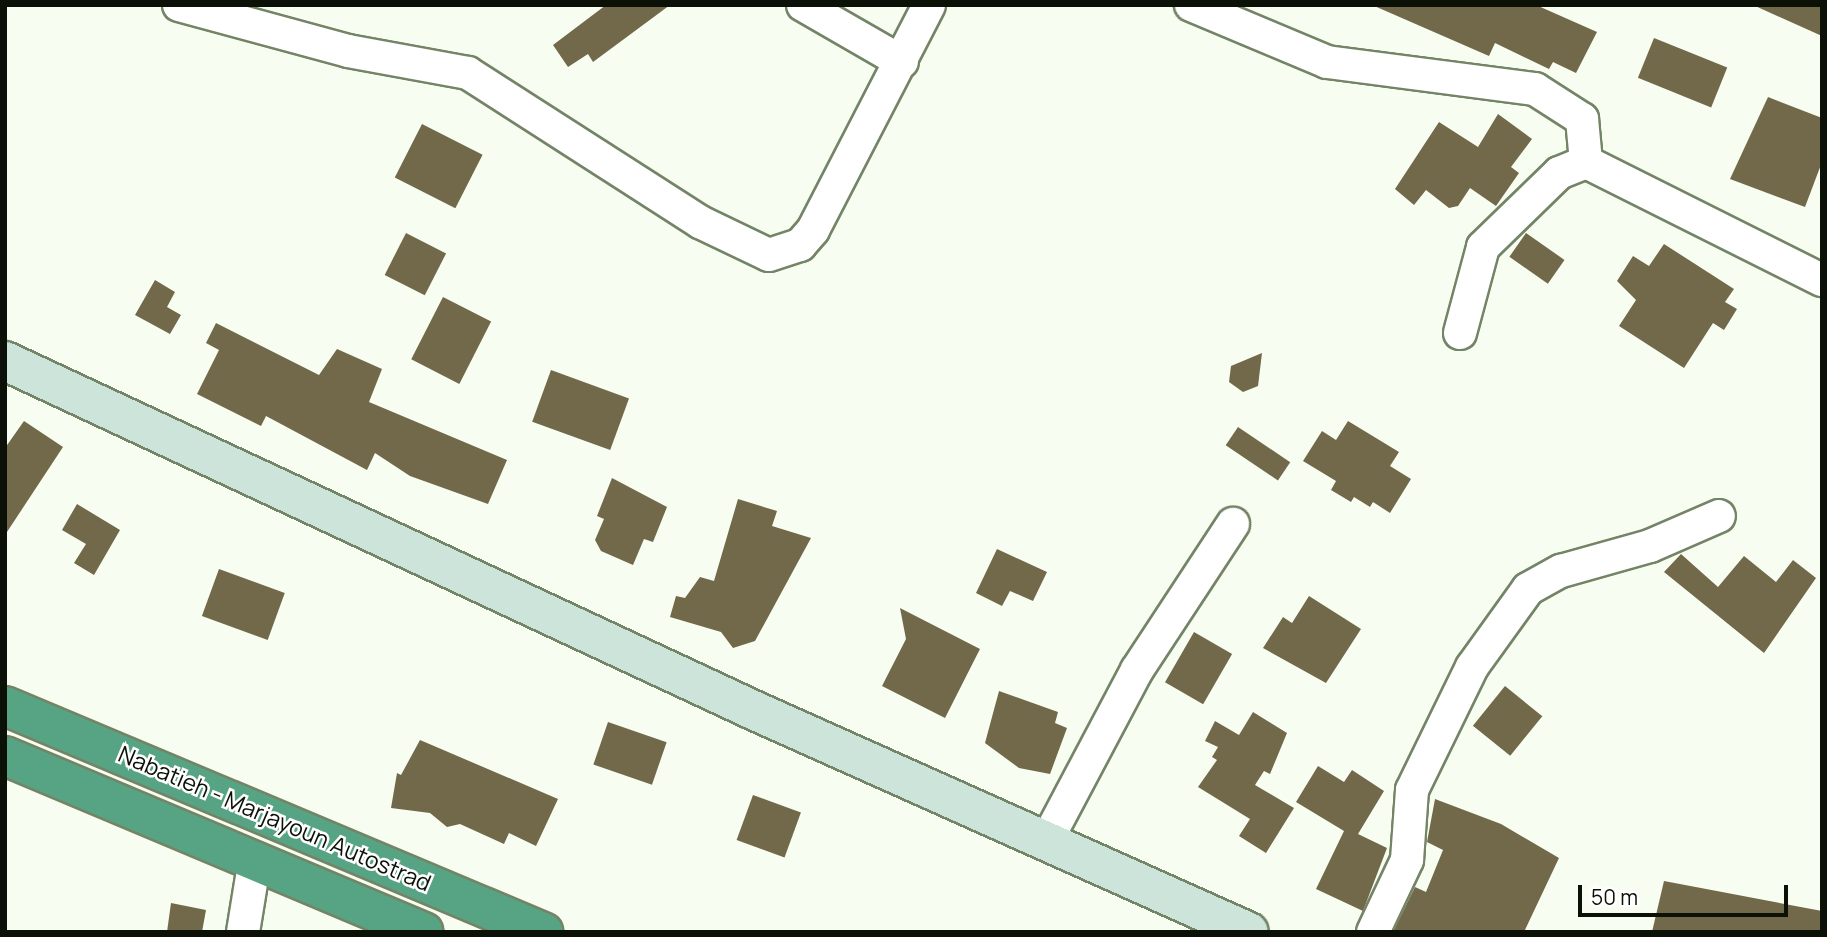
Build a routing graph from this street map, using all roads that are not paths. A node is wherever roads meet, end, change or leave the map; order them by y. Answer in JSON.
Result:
{"nodes":[{"id":1,"x":179,"y":5,"type":"edge"},
{"id":2,"x":803,"y":5,"type":"edge"},
{"id":3,"x":929,"y":5,"type":"edge"},
{"id":4,"x":1191,"y":5,"type":"edge"},
{"id":5,"x":902,"y":62,"type":"junction"},
{"id":6,"x":1586,"y":162,"type":"junction"},
{"id":7,"x":1822,"y":279,"type":"edge"},
{"id":8,"x":1460,"y":333,"type":"dead end"},
{"id":9,"x":5,"y":361,"type":"edge"},
{"id":10,"x":1718,"y":516,"type":"dead end"},
{"id":11,"x":1233,"y":524,"type":"dead end"},
{"id":12,"x":5,"y":706,"type":"edge"},
{"id":13,"x":5,"y":756,"type":"edge"},
{"id":14,"x":1048,"y":838,"type":"junction"},
{"id":15,"x":255,"y":859,"type":"junction"},
{"id":16,"x":243,"y":932,"type":"edge"},
{"id":17,"x":423,"y":932,"type":"edge"},
{"id":18,"x":543,"y":932,"type":"edge"},
{"id":19,"x":1249,"y":932,"type":"edge"},
{"id":20,"x":1373,"y":932,"type":"edge"}],
"edges":[{"from":1,"to":5,"type":"street"},
{"from":2,"to":5,"type":"street"},
{"from":3,"to":5,"type":"street"},
{"from":4,"to":6,"type":"street"},
{"from":6,"to":7,"type":"street"},
{"from":6,"to":8,"type":"street"},
{"from":9,"to":14,"type":"street"},
{"from":10,"to":20,"type":"street"},
{"from":11,"to":14,"type":"street"},
{"from":12,"to":18,"type":"highway","name":"Nabatieh - Marjayoun Autostrad"},
{"from":13,"to":15,"type":"highway","name":"Nabatieh - Marjayoun Autostrad"},
{"from":14,"to":19,"type":"street"},
{"from":15,"to":16,"type":"street"},
{"from":15,"to":17,"type":"highway","name":"Nabatieh - Marjayoun Autostrad"}]}
